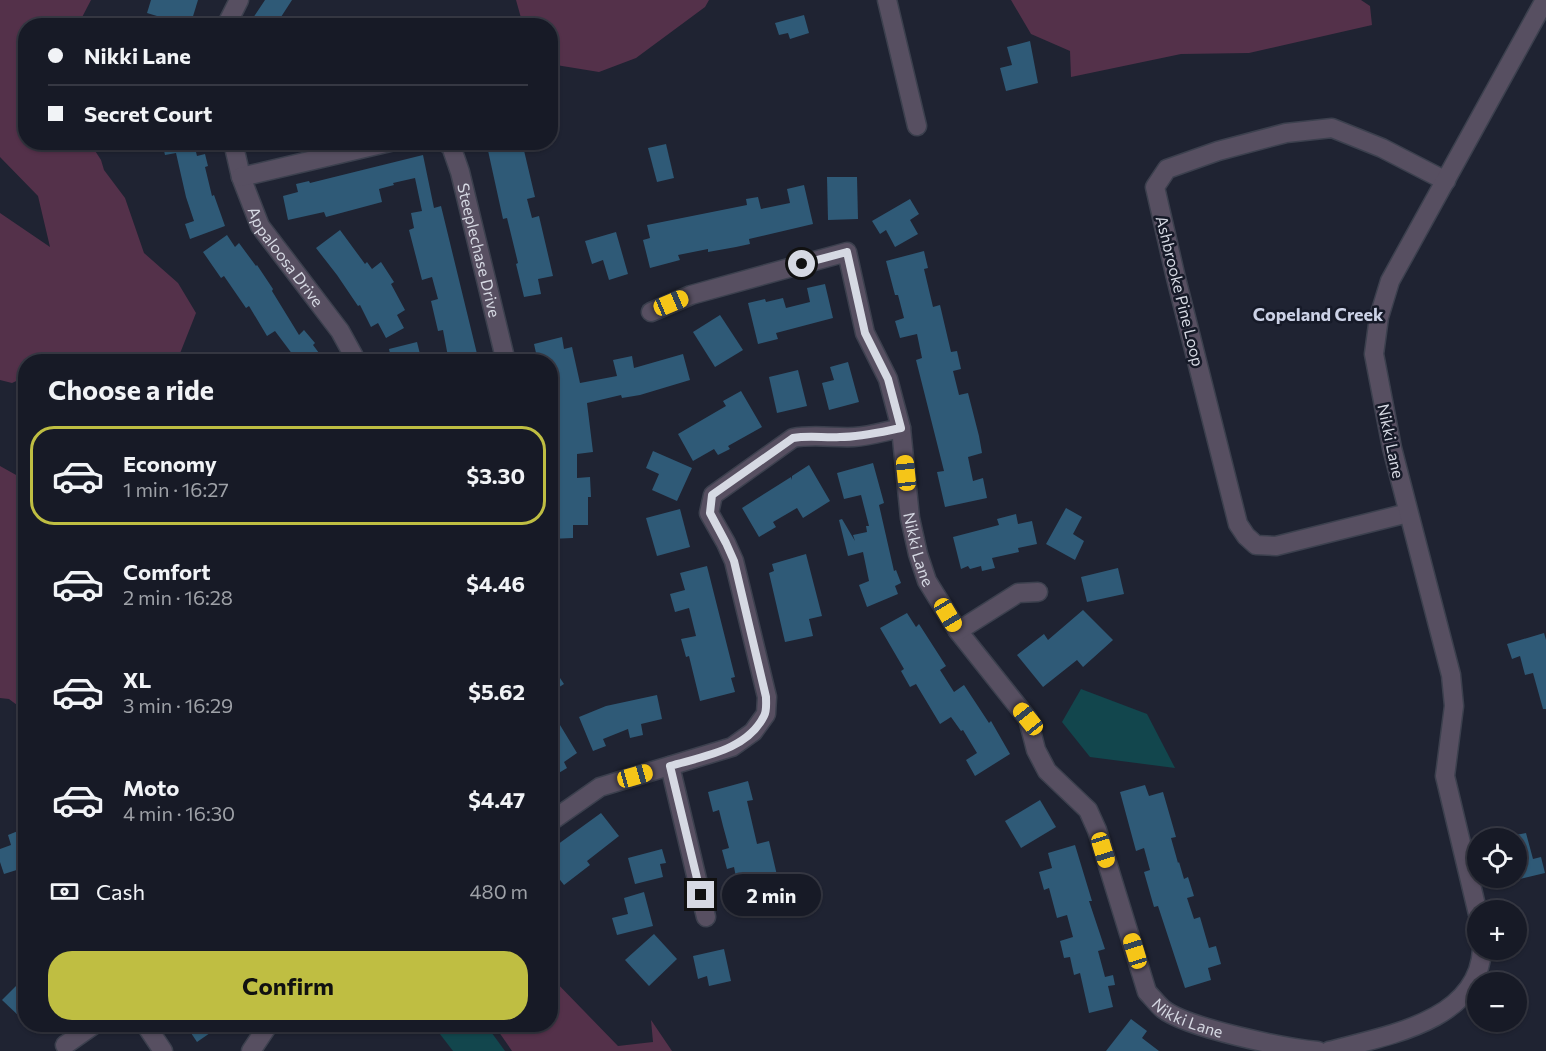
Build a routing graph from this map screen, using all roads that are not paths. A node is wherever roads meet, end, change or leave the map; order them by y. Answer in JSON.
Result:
{"nodes":[{"id":1,"x":239,"y":0,"type":"edge"},
{"id":2,"x":887,"y":0,"type":"edge"},
{"id":3,"x":1545,"y":0,"type":"edge"},
{"id":4,"x":230,"y":18,"type":"edge"},
{"id":5,"x":917,"y":126,"type":"dead end"},
{"id":6,"x":235,"y":150,"type":"edge"},
{"id":7,"x":356,"y":150,"type":"edge"},
{"id":8,"x":453,"y":150,"type":"edge"},
{"id":9,"x":241,"y":177,"type":"junction"},
{"id":10,"x":1446,"y":181,"type":"junction"},
{"id":11,"x":651,"y":312,"type":"dead end"},
{"id":12,"x":353,"y":354,"type":"edge"},
{"id":13,"x":505,"y":354,"type":"edge"},
{"id":14,"x":901,"y":428,"type":"junction"},
{"id":15,"x":1408,"y":513,"type":"junction"},
{"id":16,"x":1038,"y":592,"type":"dead end"},
{"id":17,"x":958,"y":632,"type":"junction"},
{"id":18,"x":670,"y":766,"type":"junction"},
{"id":19,"x":558,"y":816,"type":"edge"},
{"id":20,"x":1475,"y":900,"type":"edge"},
{"id":21,"x":706,"y":917,"type":"dead end"},
{"id":22,"x":1481,"y":960,"type":"edge"},
{"id":23,"x":84,"y":1032,"type":"edge"},
{"id":24,"x":150,"y":1032,"type":"edge"},
{"id":25,"x":264,"y":1032,"type":"edge"},
{"id":26,"x":65,"y":1046,"type":"dead end"},
{"id":27,"x":163,"y":1051,"type":"edge"},
{"id":28,"x":251,"y":1051,"type":"edge"},
{"id":29,"x":1318,"y":1051,"type":"edge"},
{"id":30,"x":1329,"y":1051,"type":"edge"}],
"edges":[{"from":1,"to":4,"type":"street"},
{"from":2,"to":5,"type":"street"},
{"from":3,"to":10,"type":"street","name":"Nikki Lane"},
{"from":6,"to":9,"type":"street","name":"Appaloosa Drive"},
{"from":7,"to":9,"type":"street"},
{"from":8,"to":13,"type":"street","name":"Steeplechase Drive"},
{"from":9,"to":12,"type":"street","name":"Appaloosa Drive"},
{"from":10,"to":15,"type":"street","name":"Nikki Lane"},
{"from":10,"to":15,"type":"street","name":"Ashbrooke Pine Loop"},
{"from":11,"to":14,"type":"street","name":"Nikki Lane"},
{"from":14,"to":17,"type":"street","name":"Nikki Lane"},
{"from":14,"to":18,"type":"street"},
{"from":15,"to":20,"type":"street","name":"Nikki Lane"},
{"from":16,"to":17,"type":"street"},
{"from":17,"to":29,"type":"street","name":"Nikki Lane"},
{"from":18,"to":19,"type":"street"},
{"from":18,"to":21,"type":"street"},
{"from":22,"to":30,"type":"street"},
{"from":23,"to":26,"type":"street"},
{"from":24,"to":27,"type":"street"},
{"from":25,"to":28,"type":"street"}]}
